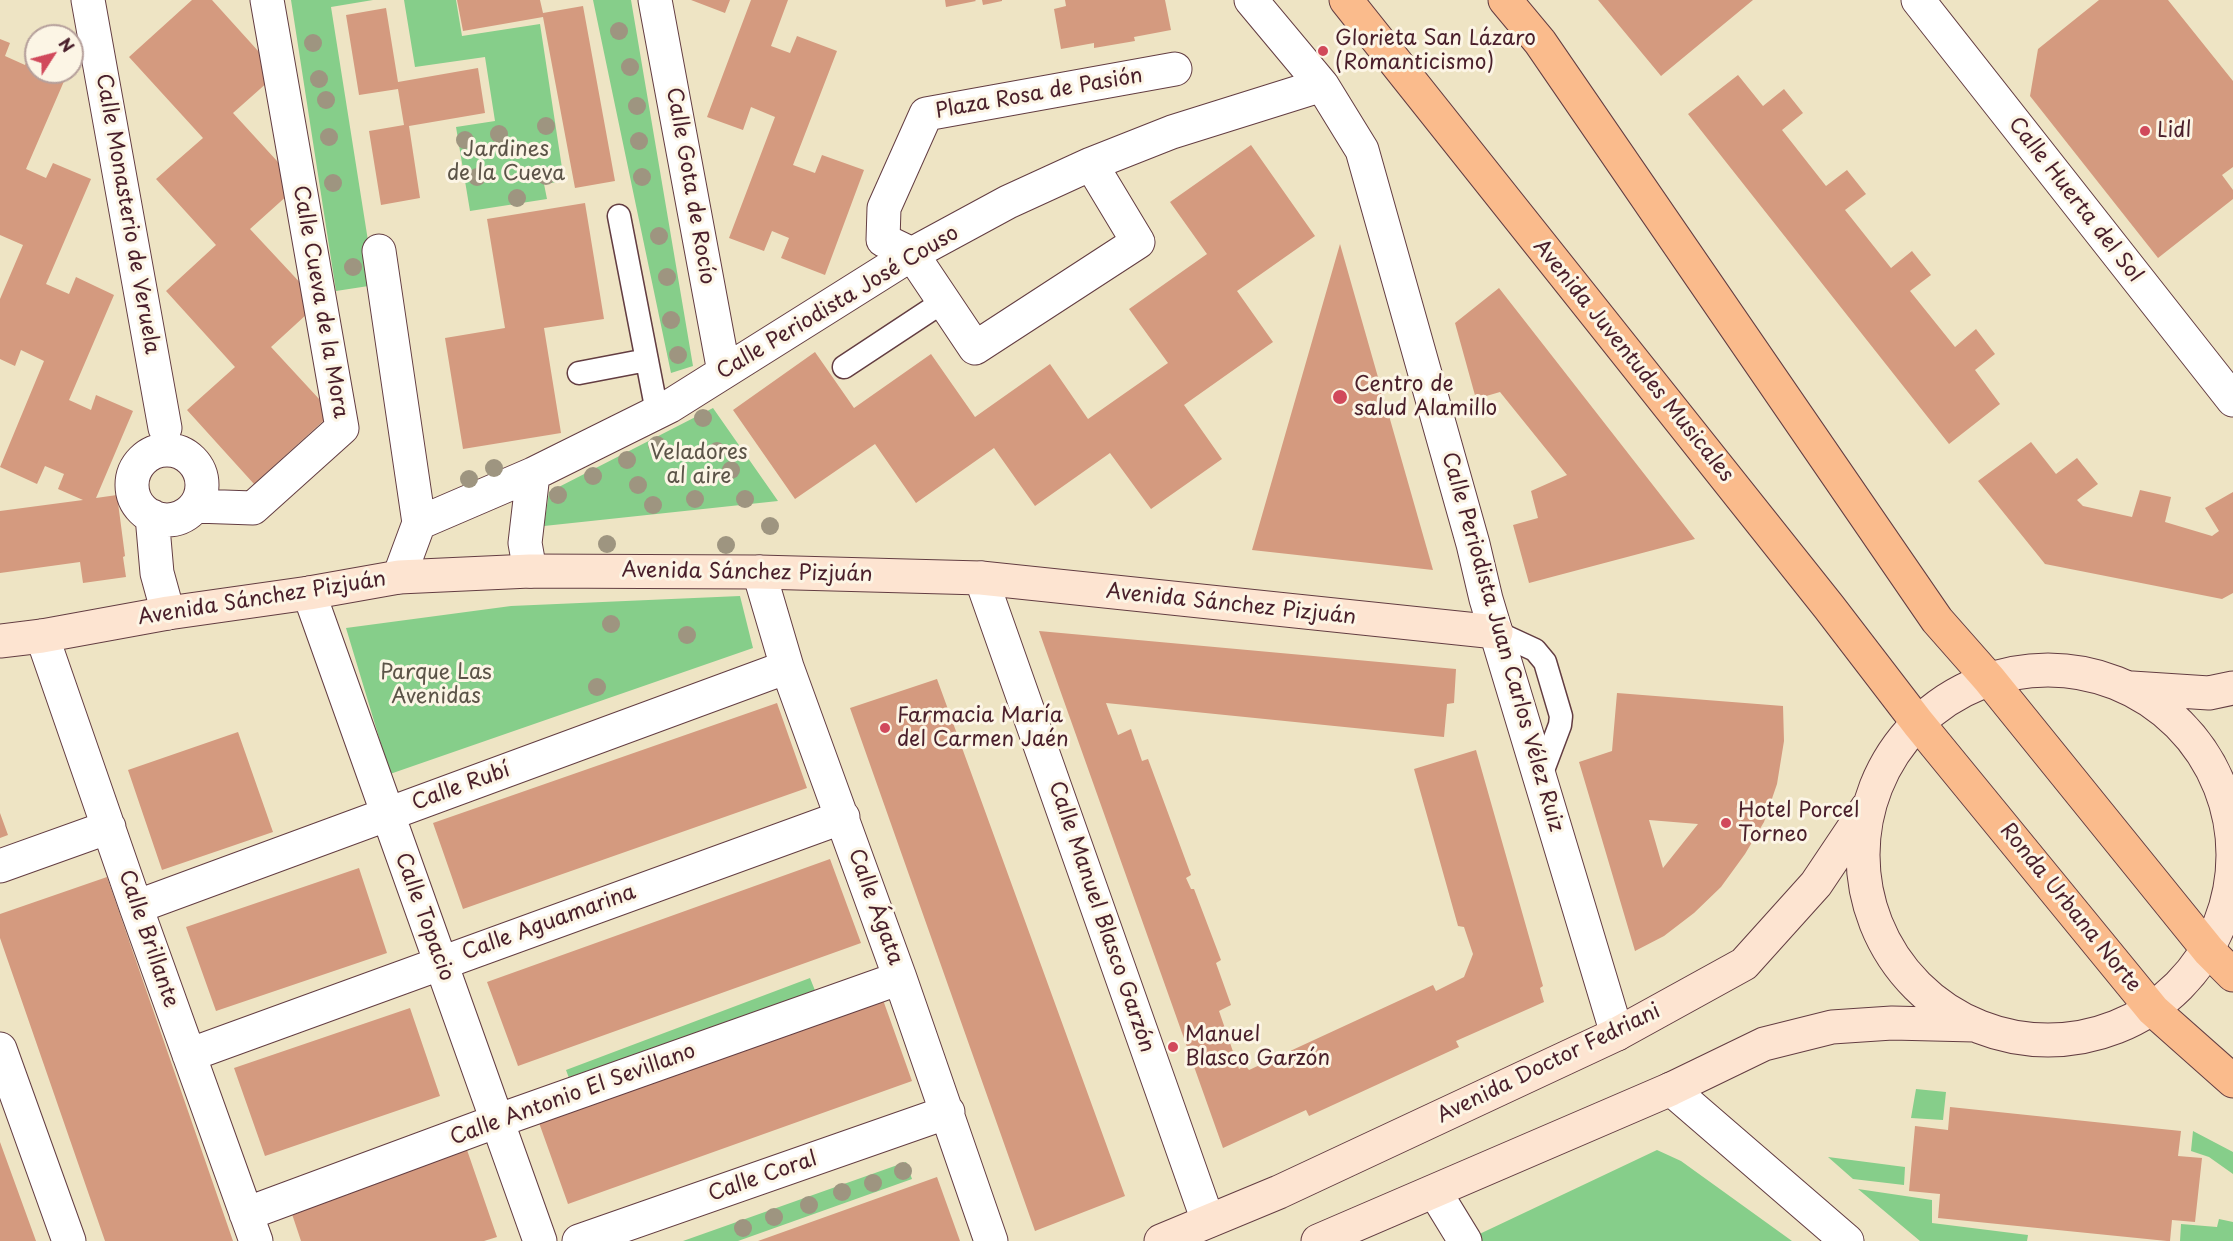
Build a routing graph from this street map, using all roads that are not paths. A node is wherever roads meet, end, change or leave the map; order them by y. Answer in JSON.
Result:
{"nodes":[{"id":1,"x":88,"y":0,"type":"edge"},
{"id":2,"x":267,"y":0,"type":"edge"},
{"id":3,"x":655,"y":0,"type":"edge"},
{"id":4,"x":1251,"y":0,"type":"edge"},
{"id":5,"x":1346,"y":0,"type":"edge"},
{"id":6,"x":1505,"y":0,"type":"edge"},
{"id":7,"x":1918,"y":0,"type":"edge"},
{"id":8,"x":1175,"y":69,"type":"dead end"},
{"id":9,"x":1322,"y":85,"type":"junction"},
{"id":10,"x":1091,"y":164,"type":"junction"},
{"id":11,"x":620,"y":216,"type":"dead end"},
{"id":12,"x":379,"y":251,"type":"dead end"},
{"id":13,"x":912,"y":254,"type":"junction"},
{"id":14,"x":944,"y":302,"type":"junction"},
{"id":15,"x":648,"y":360,"type":"junction"},
{"id":16,"x":844,"y":367,"type":"dead end"},
{"id":17,"x":724,"y":372,"type":"junction"},
{"id":18,"x":579,"y":373,"type":"dead end"},
{"id":19,"x":2233,"y":400,"type":"edge"},
{"id":20,"x":657,"y":412,"type":"junction"},
{"id":21,"x":165,"y":428,"type":"dead end"},
{"id":22,"x":533,"y":474,"type":"junction"},
{"id":23,"x":195,"y":506,"type":"junction"},
{"id":24,"x":152,"y":516,"type":"junction"},
{"id":25,"x":419,"y":523,"type":"junction"},
{"id":26,"x":530,"y":571,"type":"junction"},
{"id":27,"x":759,"y":572,"type":"junction"},
{"id":28,"x":399,"y":577,"type":"junction"},
{"id":29,"x":981,"y":578,"type":"junction"},
{"id":30,"x":309,"y":593,"type":"junction"},
{"id":31,"x":168,"y":613,"type":"junction"},
{"id":32,"x":1496,"y":632,"type":"junction"},
{"id":33,"x":42,"y":636,"type":"junction"},
{"id":34,"x":0,"y":641,"type":"edge"},
{"id":35,"x":787,"y":667,"type":"junction"},
{"id":36,"x":1989,"y":679,"type":"junction"},
{"id":37,"x":2132,"y":688,"type":"junction"},
{"id":38,"x":2233,"y":688,"type":"edge"},
{"id":39,"x":1918,"y":723,"type":"junction"},
{"id":40,"x":1871,"y":801,"type":"junction"},
{"id":41,"x":387,"y":814,"type":"junction"},
{"id":42,"x":843,"y":818,"type":"junction"},
{"id":43,"x":2232,"y":818,"type":"edge"},
{"id":44,"x":109,"y":827,"type":"junction"},
{"id":45,"x":0,"y":866,"type":"edge"},
{"id":46,"x":136,"y":908,"type":"junction"},
{"id":47,"x":2209,"y":951,"type":"junction"},
{"id":48,"x":440,"y":963,"type":"junction"},
{"id":49,"x":2233,"y":975,"type":"edge"},
{"id":50,"x":900,"y":978,"type":"junction"},
{"id":51,"x":2153,"y":1010,"type":"junction"},
{"id":52,"x":1978,"y":1025,"type":"junction"},
{"id":53,"x":1617,"y":1034,"type":"junction"},
{"id":54,"x":0,"y":1049,"type":"edge"},
{"id":55,"x":189,"y":1055,"type":"junction"},
{"id":56,"x":2233,"y":1082,"type":"edge"},
{"id":57,"x":1671,"y":1089,"type":"junction"},
{"id":58,"x":948,"y":1112,"type":"junction"},
{"id":59,"x":497,"y":1121,"type":"junction"},
{"id":60,"x":1434,"y":1192,"type":"junction"},
{"id":61,"x":251,"y":1228,"type":"edge"},
{"id":62,"x":1207,"y":1231,"type":"edge"},
{"id":63,"x":69,"y":1241,"type":"edge"},
{"id":64,"x":540,"y":1241,"type":"edge"},
{"id":65,"x":579,"y":1241,"type":"edge"},
{"id":66,"x":991,"y":1241,"type":"edge"},
{"id":67,"x":1161,"y":1241,"type":"edge"},
{"id":68,"x":1318,"y":1241,"type":"edge"},
{"id":69,"x":1465,"y":1241,"type":"edge"},
{"id":70,"x":1848,"y":1241,"type":"edge"}],
"edges":[{"from":1,"to":21,"type":"street","name":"Calle Monasterio de Veruela"},
{"from":2,"to":23,"type":"street","name":"Calle Cueva de la Mora"},
{"from":3,"to":17,"type":"street","name":"Calle Gota de Rocío"},
{"from":4,"to":9,"type":"street"},
{"from":5,"to":39,"type":"main road","name":"Avenida Juventudes Musicales"},
{"from":6,"to":36,"type":"main road"},
{"from":7,"to":19,"type":"street","name":"Calle Huerta del Sol"},
{"from":8,"to":13,"type":"street","name":"Plaza Rosa de Pasión"},
{"from":9,"to":10,"type":"street","name":"Calle Periodista José Couso"},
{"from":9,"to":32,"type":"street","name":"Calle Periodista Juan Carlos Vélez Ruiz"},
{"from":10,"to":13,"type":"street","name":"Calle Periodista José Couso"},
{"from":10,"to":14,"type":"street"},
{"from":11,"to":15,"type":"lane"},
{"from":12,"to":25,"type":"street"},
{"from":13,"to":14,"type":"street"},
{"from":13,"to":17,"type":"street","name":"Calle Periodista José Couso"},
{"from":14,"to":16,"type":"lane"},
{"from":15,"to":18,"type":"lane"},
{"from":15,"to":20,"type":"lane"},
{"from":17,"to":20,"type":"street","name":"Calle Periodista José Couso"},
{"from":20,"to":22,"type":"street","name":"Calle Periodista José Couso"},
{"from":22,"to":25,"type":"street","name":"Calle Periodista José Couso"},
{"from":22,"to":26,"type":"street"},
{"from":23,"to":24,"type":"street"},
{"from":23,"to":24,"type":"street"},
{"from":24,"to":31,"type":"street"},
{"from":25,"to":28,"type":"street"},
{"from":26,"to":27,"type":"main road","name":"Avenida Sánchez Pizjuán"},
{"from":26,"to":28,"type":"main road","name":"Avenida Sánchez Pizjuán"},
{"from":27,"to":29,"type":"main road","name":"Avenida Sánchez Pizjuán"},
{"from":27,"to":35,"type":"street","name":"Calle Ágata"},
{"from":28,"to":30,"type":"main road","name":"Avenida Sánchez Pizjuán"},
{"from":29,"to":32,"type":"main road","name":"Avenida Sánchez Pizjuán"},
{"from":29,"to":62,"type":"street","name":"Calle Manuel Blasco Garzón"},
{"from":30,"to":31,"type":"main road","name":"Avenida Sánchez Pizjuán"},
{"from":30,"to":41,"type":"street","name":"Calle Topacio"},
{"from":31,"to":33,"type":"main road","name":"Avenida Sánchez Pizjuán"},
{"from":32,"to":53,"type":"street","name":"Calle Periodista Juan Carlos Vélez Ruiz"},
{"from":33,"to":34,"type":"main road","name":"Avenida Sánchez Pizjuán"},
{"from":33,"to":44,"type":"street","name":"Calle Brillante"},
{"from":35,"to":41,"type":"street","name":"Calle Rubí"},
{"from":35,"to":42,"type":"street","name":"Calle Ágata"},
{"from":36,"to":37,"type":"main road"},
{"from":36,"to":39,"type":"main road"},
{"from":36,"to":47,"type":"main road"},
{"from":37,"to":38,"type":"main road"},
{"from":37,"to":43,"type":"main road"},
{"from":39,"to":40,"type":"main road"},
{"from":39,"to":51,"type":"main road","name":"Ronda Urbana Norte"},
{"from":40,"to":52,"type":"main road"},
{"from":40,"to":53,"type":"main road","name":"Avenida Doctor Fedriani"},
{"from":41,"to":46,"type":"street","name":"Calle Rubí"},
{"from":41,"to":48,"type":"street","name":"Calle Topacio"},
{"from":42,"to":48,"type":"street","name":"Calle Aguamarina"},
{"from":42,"to":50,"type":"street","name":"Calle Ágata"},
{"from":43,"to":47,"type":"main road"},
{"from":44,"to":45,"type":"street"},
{"from":44,"to":46,"type":"street","name":"Calle Brillante"},
{"from":46,"to":55,"type":"street","name":"Calle Brillante"},
{"from":47,"to":49,"type":"main road"},
{"from":47,"to":51,"type":"main road"},
{"from":48,"to":55,"type":"street","name":"Calle Aguamarina"},
{"from":48,"to":59,"type":"street","name":"Calle Topacio"},
{"from":50,"to":58,"type":"street","name":"Calle Ágata"},
{"from":50,"to":59,"type":"street","name":"Calle Antonio El Sevillano"},
{"from":51,"to":52,"type":"main road"},
{"from":51,"to":56,"type":"main road","name":"Ronda Urbana Norte"},
{"from":52,"to":57,"type":"main road"},
{"from":53,"to":62,"type":"main road","name":"Avenida Doctor Fedriani"},
{"from":54,"to":63,"type":"street"},
{"from":55,"to":61,"type":"street","name":"Calle Brillante"},
{"from":57,"to":60,"type":"main road"},
{"from":57,"to":70,"type":"street"},
{"from":58,"to":65,"type":"street","name":"Calle Coral"},
{"from":58,"to":66,"type":"street","name":"Calle Ágata"},
{"from":59,"to":61,"type":"street","name":"Calle Antonio El Sevillano"},
{"from":59,"to":64,"type":"street","name":"Calle Topacio"},
{"from":60,"to":68,"type":"main road"},
{"from":60,"to":69,"type":"street"},
{"from":62,"to":67,"type":"main road","name":"Avenida Doctor Fedriani"}]}
